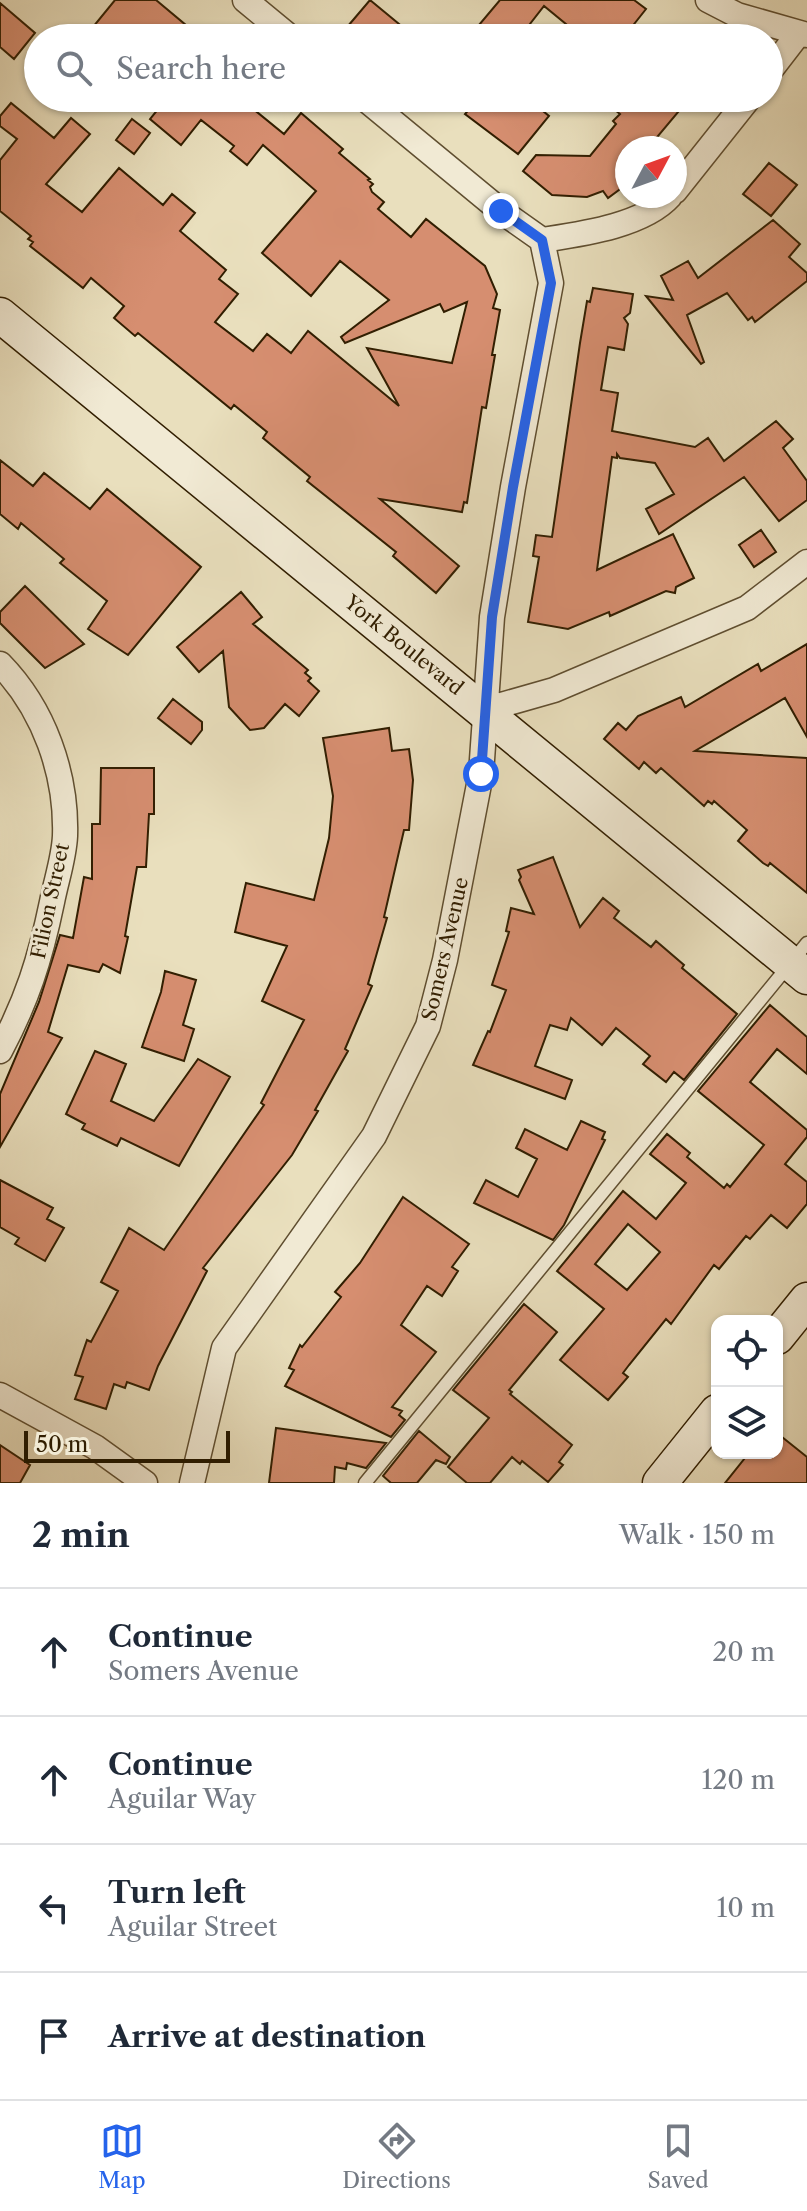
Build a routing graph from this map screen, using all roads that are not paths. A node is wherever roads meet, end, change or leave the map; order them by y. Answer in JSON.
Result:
{"nodes":[{"id":1,"x":245,"y":0,"type":"edge"},
{"id":2,"x":708,"y":0,"type":"edge"},
{"id":3,"x":274,"y":24,"type":"edge"},
{"id":4,"x":768,"y":24,"type":"edge"},
{"id":5,"x":783,"y":28,"type":"edge"},
{"id":6,"x":803,"y":34,"type":"edge"},
{"id":7,"x":783,"y":56,"type":"edge"},
{"id":8,"x":381,"y":112,"type":"edge"},
{"id":9,"x":738,"y":112,"type":"edge"},
{"id":10,"x":687,"y":176,"type":"edge"},
{"id":11,"x":654,"y":208,"type":"edge"},
{"id":12,"x":542,"y":240,"type":"junction"},
{"id":13,"x":0,"y":315,"type":"edge"},
{"id":14,"x":807,"y":562,"type":"edge"},
{"id":15,"x":0,"y":664,"type":"edge"},
{"id":16,"x":484,"y":710,"type":"junction"},
{"id":17,"x":802,"y":961,"type":"edge"},
{"id":18,"x":0,"y":1051,"type":"edge"},
{"id":19,"x":0,"y":1395,"type":"edge"},
{"id":20,"x":711,"y":1420,"type":"edge"},
{"id":21,"x":669,"y":1477,"type":"edge"},
{"id":22,"x":145,"y":1483,"type":"edge"},
{"id":23,"x":192,"y":1483,"type":"edge"},
{"id":24,"x":365,"y":1483,"type":"edge"}],
"edges":[{"from":1,"to":3,"type":"street"},
{"from":2,"to":4,"type":"street"},
{"from":5,"to":6,"type":"street"},
{"from":6,"to":7,"type":"street"},
{"from":8,"to":12,"type":"street"},
{"from":9,"to":10,"type":"street"},
{"from":11,"to":12,"type":"street"},
{"from":12,"to":16,"type":"street","name":"Somers Avenue"},
{"from":13,"to":16,"type":"street","name":"York Boulevard"},
{"from":14,"to":16,"type":"street"},
{"from":15,"to":18,"type":"street","name":"Filion Street"},
{"from":16,"to":17,"type":"street","name":"York Boulevard"},
{"from":16,"to":23,"type":"street","name":"Somers Avenue"},
{"from":17,"to":24,"type":"lane"},
{"from":19,"to":22,"type":"street"},
{"from":20,"to":21,"type":"street"}]}
